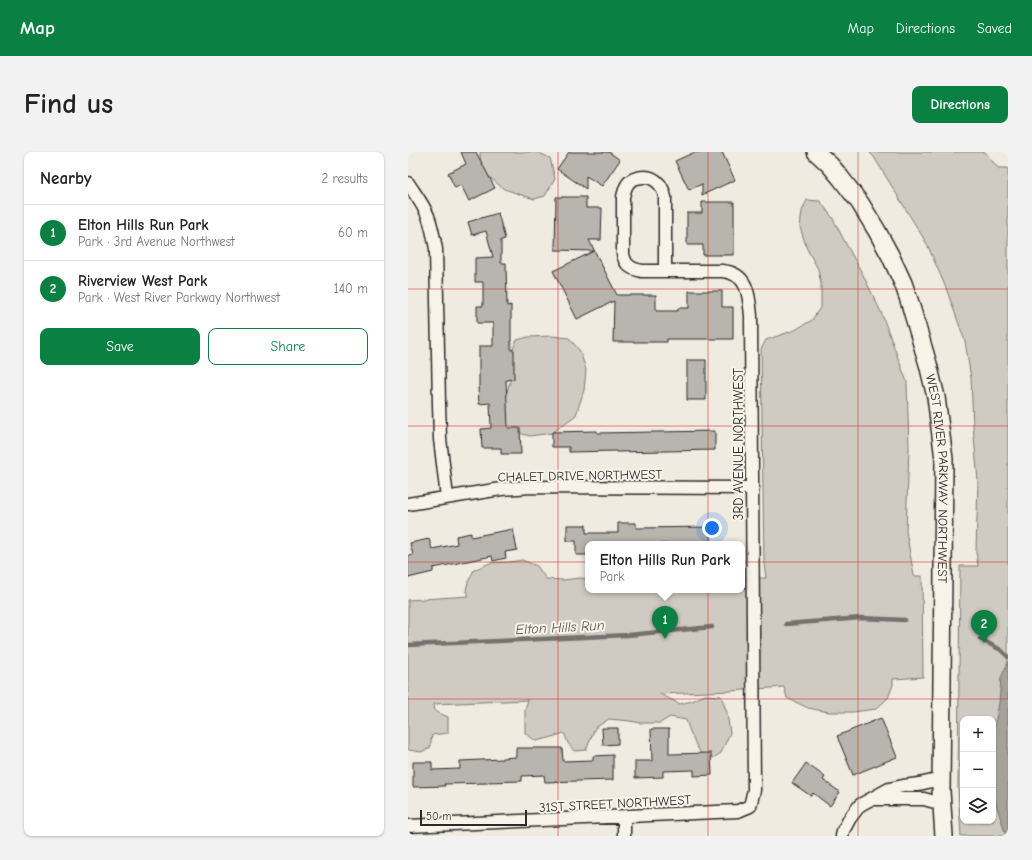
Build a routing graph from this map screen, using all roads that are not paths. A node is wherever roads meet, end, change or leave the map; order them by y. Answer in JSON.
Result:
{"nodes":[{"id":1,"x":816,"y":152,"type":"edge"},
{"id":2,"x":408,"y":183,"type":"edge"},
{"id":3,"x":665,"y":271,"type":"junction"},
{"id":4,"x":753,"y":488,"type":"junction"},
{"id":5,"x":447,"y":497,"type":"junction"},
{"id":6,"x":408,"y":504,"type":"edge"},
{"id":7,"x":941,"y":779,"type":"junction"},
{"id":8,"x":871,"y":799,"type":"junction"},
{"id":9,"x":942,"y":804,"type":"junction"},
{"id":10,"x":750,"y":806,"type":"joint"},
{"id":11,"x":624,"y":817,"type":"junction"},
{"id":12,"x":408,"y":826,"type":"edge"},
{"id":13,"x":624,"y":836,"type":"edge"},
{"id":14,"x":842,"y":836,"type":"edge"},
{"id":15,"x":944,"y":836,"type":"edge"}],
"edges":[{"from":1,"to":7,"type":"main road","name":"WEST RIVER PARKWAY NORTHWEST"},
{"from":2,"to":5,"type":"street"},
{"from":3,"to":3,"type":"street","name":"3RD AVENUE NORTHWEST"},
{"from":3,"to":4,"type":"street","name":"3RD AVENUE NORTHWEST"},
{"from":4,"to":5,"type":"street","name":"CHALET DRIVE NORTHWEST"},
{"from":4,"to":10,"type":"street","name":"3RD AVENUE NORTHWEST"},
{"from":5,"to":6,"type":"street","name":"CHALET DRIVE NORTHWEST"},
{"from":7,"to":8,"type":"street"},
{"from":7,"to":9,"type":"main road","name":"WEST RIVER PARKWAY NORTHWEST"},
{"from":8,"to":9,"type":"street"},
{"from":8,"to":14,"type":"street"},
{"from":9,"to":15,"type":"main road","name":"WEST RIVER PARKWAY NORTHWEST"},
{"from":10,"to":11,"type":"street","name":"31ST STREET NORTHWEST"},
{"from":11,"to":12,"type":"street","name":"31ST STREET NORTHWEST"},
{"from":11,"to":13,"type":"street"}]}
